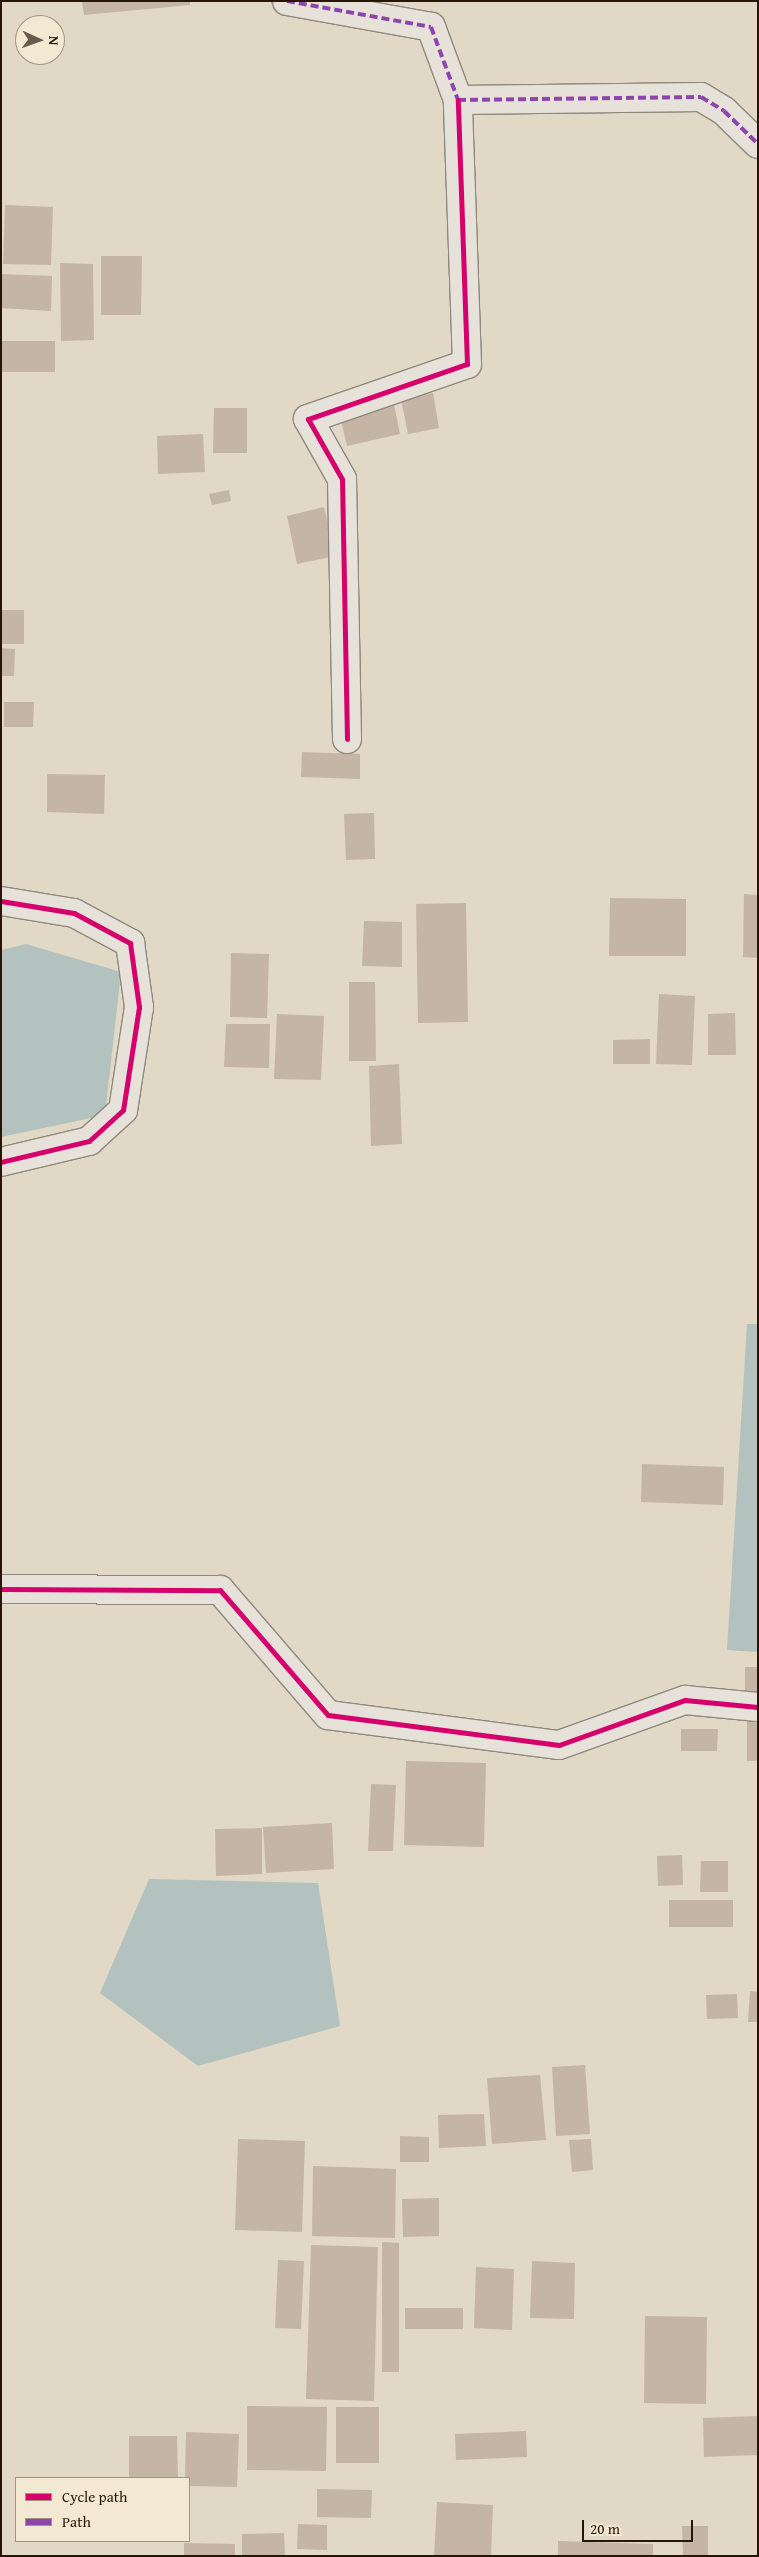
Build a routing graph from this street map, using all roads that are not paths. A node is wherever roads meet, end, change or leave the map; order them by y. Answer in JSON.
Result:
{"nodes":[{"id":1,"x":286,"y":1,"type":"edge"},
{"id":2,"x":458,"y":100,"type":"junction"},
{"id":3,"x":758,"y":144,"type":"edge"},
{"id":4,"x":348,"y":739,"type":"dead end"},
{"id":5,"x":1,"y":901,"type":"edge"},
{"id":6,"x":1,"y":1162,"type":"edge"},
{"id":7,"x":1,"y":1589,"type":"edge"},
{"id":8,"x":758,"y":1707,"type":"edge"}],
"edges":[{"from":1,"to":2,"type":"street"},
{"from":2,"to":3,"type":"street"},
{"from":2,"to":4,"type":"street"},
{"from":5,"to":6,"type":"street"},
{"from":7,"to":8,"type":"street"}]}
